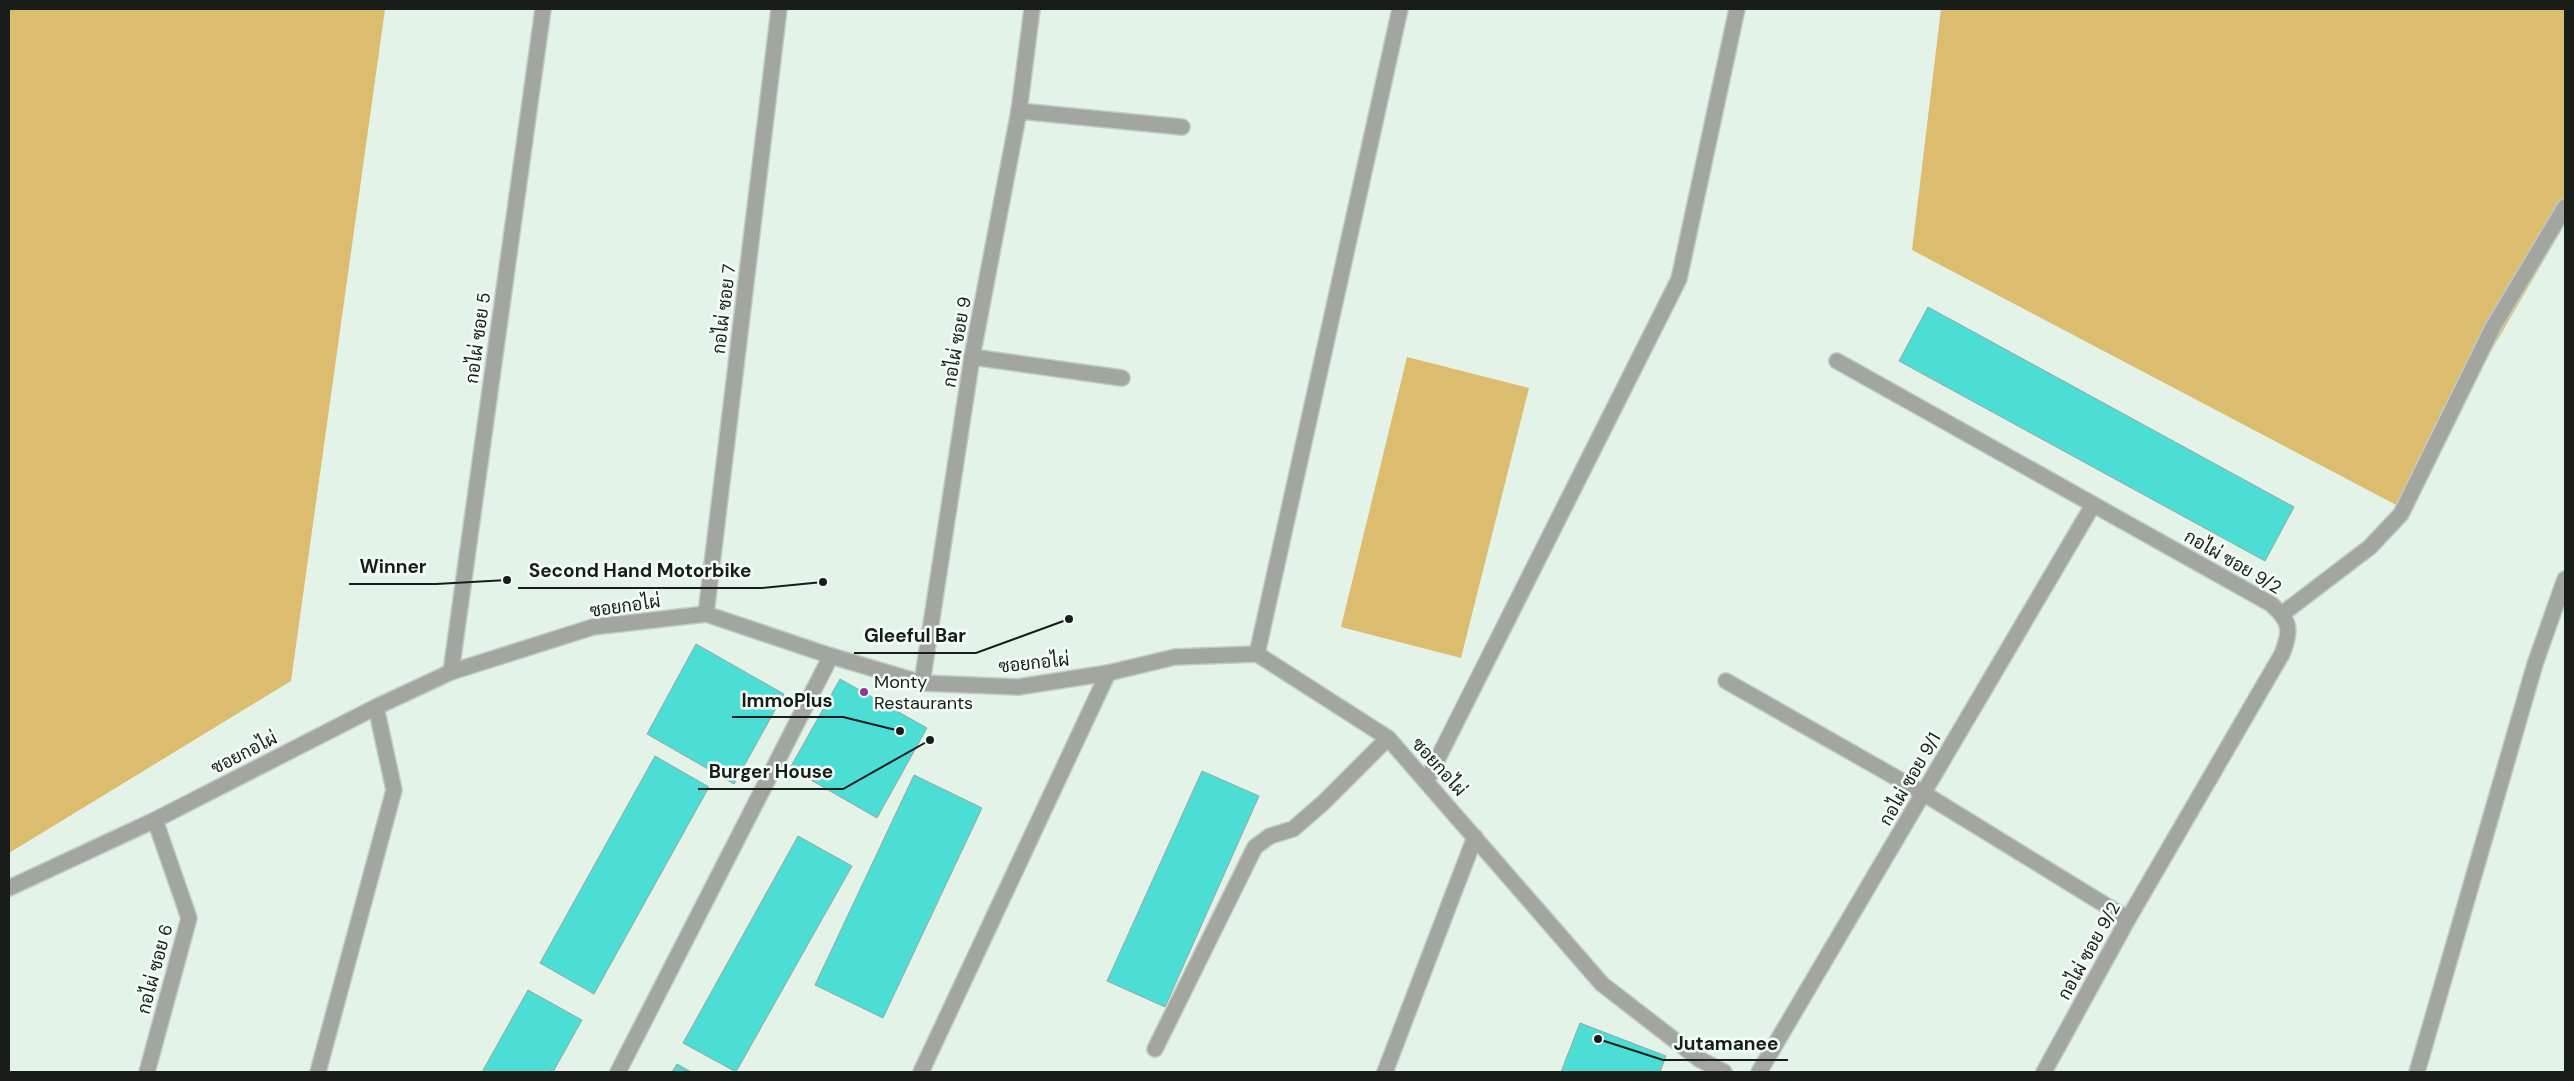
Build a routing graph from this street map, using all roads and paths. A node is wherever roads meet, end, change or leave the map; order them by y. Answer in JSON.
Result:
{"nodes":[{"id":1,"x":543,"y":9,"type":"edge"},
{"id":2,"x":779,"y":9,"type":"edge"},
{"id":3,"x":1032,"y":9,"type":"edge"},
{"id":4,"x":1400,"y":9,"type":"edge"},
{"id":5,"x":1737,"y":9,"type":"edge"},
{"id":6,"x":1019,"y":110,"type":"junction"},
{"id":7,"x":1182,"y":127,"type":"dead end"},
{"id":8,"x":2565,"y":207,"type":"edge"},
{"id":9,"x":972,"y":357,"type":"junction"},
{"id":10,"x":1837,"y":361,"type":"dead end"},
{"id":11,"x":1122,"y":378,"type":"dead end"},
{"id":12,"x":2093,"y":505,"type":"junction"},
{"id":13,"x":2565,"y":579,"type":"edge"},
{"id":14,"x":706,"y":614,"type":"junction"},
{"id":15,"x":2282,"y":614,"type":"junction"},
{"id":16,"x":1257,"y":654,"type":"junction"},
{"id":17,"x":831,"y":656,"type":"junction"},
{"id":18,"x":450,"y":672,"type":"junction"},
{"id":19,"x":1108,"y":673,"type":"junction"},
{"id":20,"x":1726,"y":681,"type":"dead end"},
{"id":21,"x":922,"y":683,"type":"junction"},
{"id":22,"x":376,"y":707,"type":"junction"},
{"id":23,"x":1388,"y":738,"type":"junction"},
{"id":24,"x":1426,"y":780,"type":"junction"},
{"id":25,"x":1923,"y":793,"type":"junction"},
{"id":26,"x":156,"y":820,"type":"junction"},
{"id":27,"x":1475,"y":837,"type":"junction"},
{"id":28,"x":9,"y":888,"type":"edge"},
{"id":29,"x":2128,"y":919,"type":"junction"},
{"id":30,"x":1155,"y":1049,"type":"dead end"},
{"id":31,"x":1696,"y":1066,"type":"edge"},
{"id":32,"x":147,"y":1072,"type":"edge"},
{"id":33,"x":318,"y":1072,"type":"edge"},
{"id":34,"x":618,"y":1072,"type":"edge"},
{"id":35,"x":921,"y":1072,"type":"edge"},
{"id":36,"x":1385,"y":1072,"type":"edge"},
{"id":37,"x":1724,"y":1072,"type":"edge"},
{"id":38,"x":1759,"y":1072,"type":"edge"},
{"id":39,"x":2044,"y":1072,"type":"edge"},
{"id":40,"x":2417,"y":1072,"type":"edge"}],
"edges":[{"from":1,"to":18,"type":"street","name":"กอไผ่ ซอย 5"},
{"from":2,"to":14,"type":"street","name":"กอไผ่ ซอย 7"},
{"from":3,"to":6,"type":"street","name":"กอไผ่ ซอย 9"},
{"from":4,"to":16,"type":"street"},
{"from":5,"to":24,"type":"street"},
{"from":6,"to":7,"type":"street"},
{"from":6,"to":9,"type":"street","name":"กอไผ่ ซอย 9"},
{"from":8,"to":15,"type":"street"},
{"from":9,"to":11,"type":"street"},
{"from":9,"to":21,"type":"street","name":"กอไผ่ ซอย 9"},
{"from":10,"to":12,"type":"street","name":"กอไผ่ ซอย 9/2"},
{"from":12,"to":15,"type":"street","name":"กอไผ่ ซอย 9/2"},
{"from":12,"to":25,"type":"street","name":"กอไผ่ ซอย 9/1"},
{"from":13,"to":40,"type":"street"},
{"from":14,"to":17,"type":"street","name":"ซอยกอไผ่"},
{"from":14,"to":18,"type":"street","name":"ซอยกอไผ่"},
{"from":15,"to":29,"type":"street","name":"กอไผ่ ซอย 9/2"},
{"from":16,"to":19,"type":"street","name":"ซอยกอไผ่"},
{"from":16,"to":23,"type":"street","name":"ซอยกอไผ่"},
{"from":17,"to":21,"type":"street","name":"ซอยกอไผ่"},
{"from":17,"to":34,"type":"street"},
{"from":18,"to":22,"type":"street","name":"ซอยกอไผ่"},
{"from":19,"to":21,"type":"street","name":"ซอยกอไผ่"},
{"from":19,"to":35,"type":"street"},
{"from":20,"to":25,"type":"street"},
{"from":22,"to":26,"type":"street","name":"ซอยกอไผ่"},
{"from":22,"to":33,"type":"street"},
{"from":23,"to":24,"type":"street","name":"ซอยกอไผ่"},
{"from":23,"to":30,"type":"street"},
{"from":24,"to":27,"type":"street","name":"ซอยกอไผ่"},
{"from":25,"to":29,"type":"street"},
{"from":25,"to":38,"type":"street","name":"กอไผ่ ซอย 9/1"},
{"from":26,"to":28,"type":"street","name":"ซอยกอไผ่"},
{"from":26,"to":32,"type":"street","name":"กอไผ่ ซอย 6"},
{"from":27,"to":31,"type":"street","name":"ซอยกอไผ่"},
{"from":27,"to":36,"type":"street"},
{"from":29,"to":39,"type":"street","name":"กอไผ่ ซอย 9/2"},
{"from":31,"to":37,"type":"street","name":"ซอยกอไผ่"}]}
